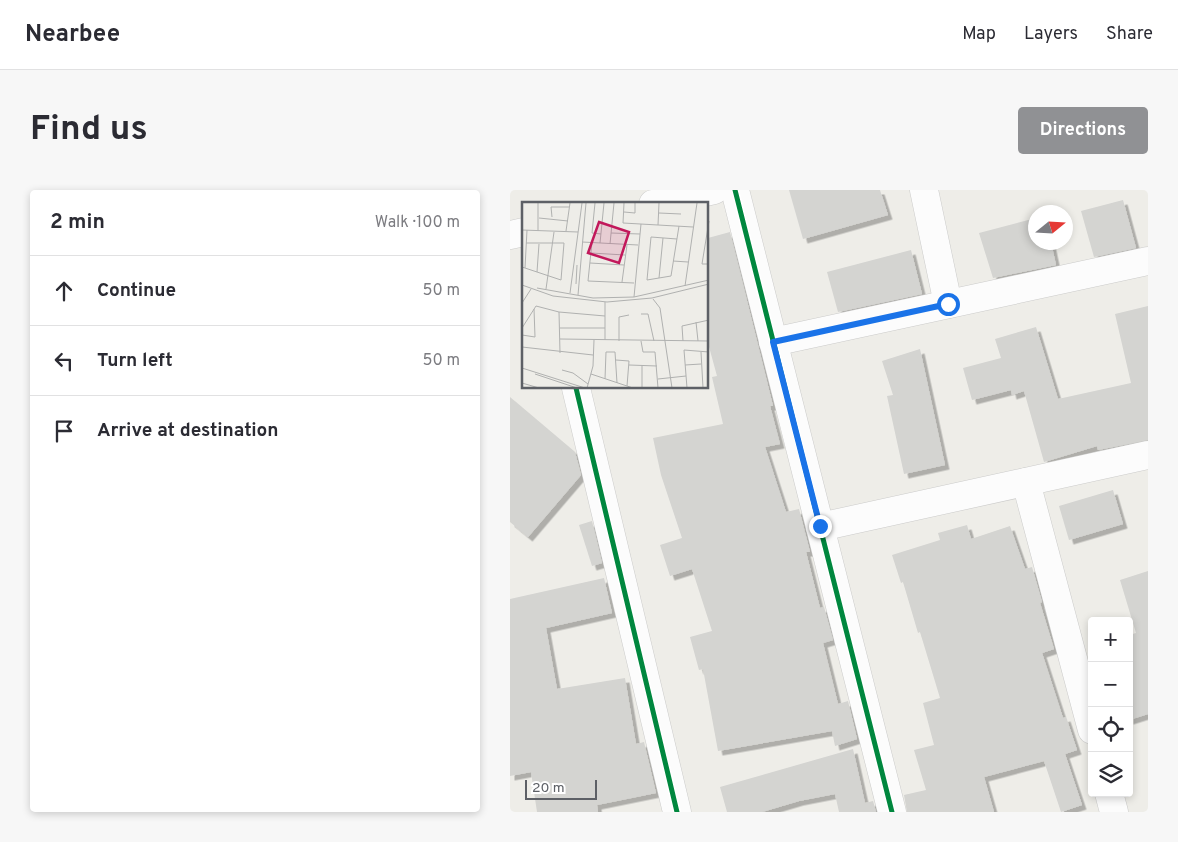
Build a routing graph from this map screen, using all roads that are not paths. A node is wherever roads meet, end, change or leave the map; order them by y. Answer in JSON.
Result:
{"nodes":[{"id":1,"x":714,"y":190,"type":"edge"},
{"id":2,"x":736,"y":190,"type":"edge"},
{"id":3,"x":924,"y":190,"type":"edge"},
{"id":4,"x":662,"y":202,"type":"edge"},
{"id":5,"x":1148,"y":262,"type":"edge"},
{"id":6,"x":948,"y":304,"type":"junction"},
{"id":7,"x":773,"y":342,"type":"junction"},
{"id":8,"x":576,"y":389,"type":"edge"},
{"id":9,"x":1148,"y":455,"type":"edge"},
{"id":10,"x":1026,"y":482,"type":"junction"},
{"id":11,"x":820,"y":526,"type":"junction"},
{"id":12,"x":1088,"y":715,"type":"edge"},
{"id":13,"x":1110,"y":797,"type":"edge"},
{"id":14,"x":678,"y":812,"type":"edge"},
{"id":15,"x":892,"y":812,"type":"edge"},
{"id":16,"x":1114,"y":812,"type":"edge"}],
"edges":[{"from":1,"to":4,"type":"street"},
{"from":2,"to":7,"type":"street"},
{"from":3,"to":6,"type":"street"},
{"from":5,"to":6,"type":"street"},
{"from":6,"to":7,"type":"street"},
{"from":7,"to":11,"type":"street"},
{"from":8,"to":14,"type":"street"},
{"from":9,"to":10,"type":"street"},
{"from":10,"to":11,"type":"street"},
{"from":10,"to":12,"type":"street"},
{"from":11,"to":15,"type":"street"},
{"from":13,"to":16,"type":"street"}]}
